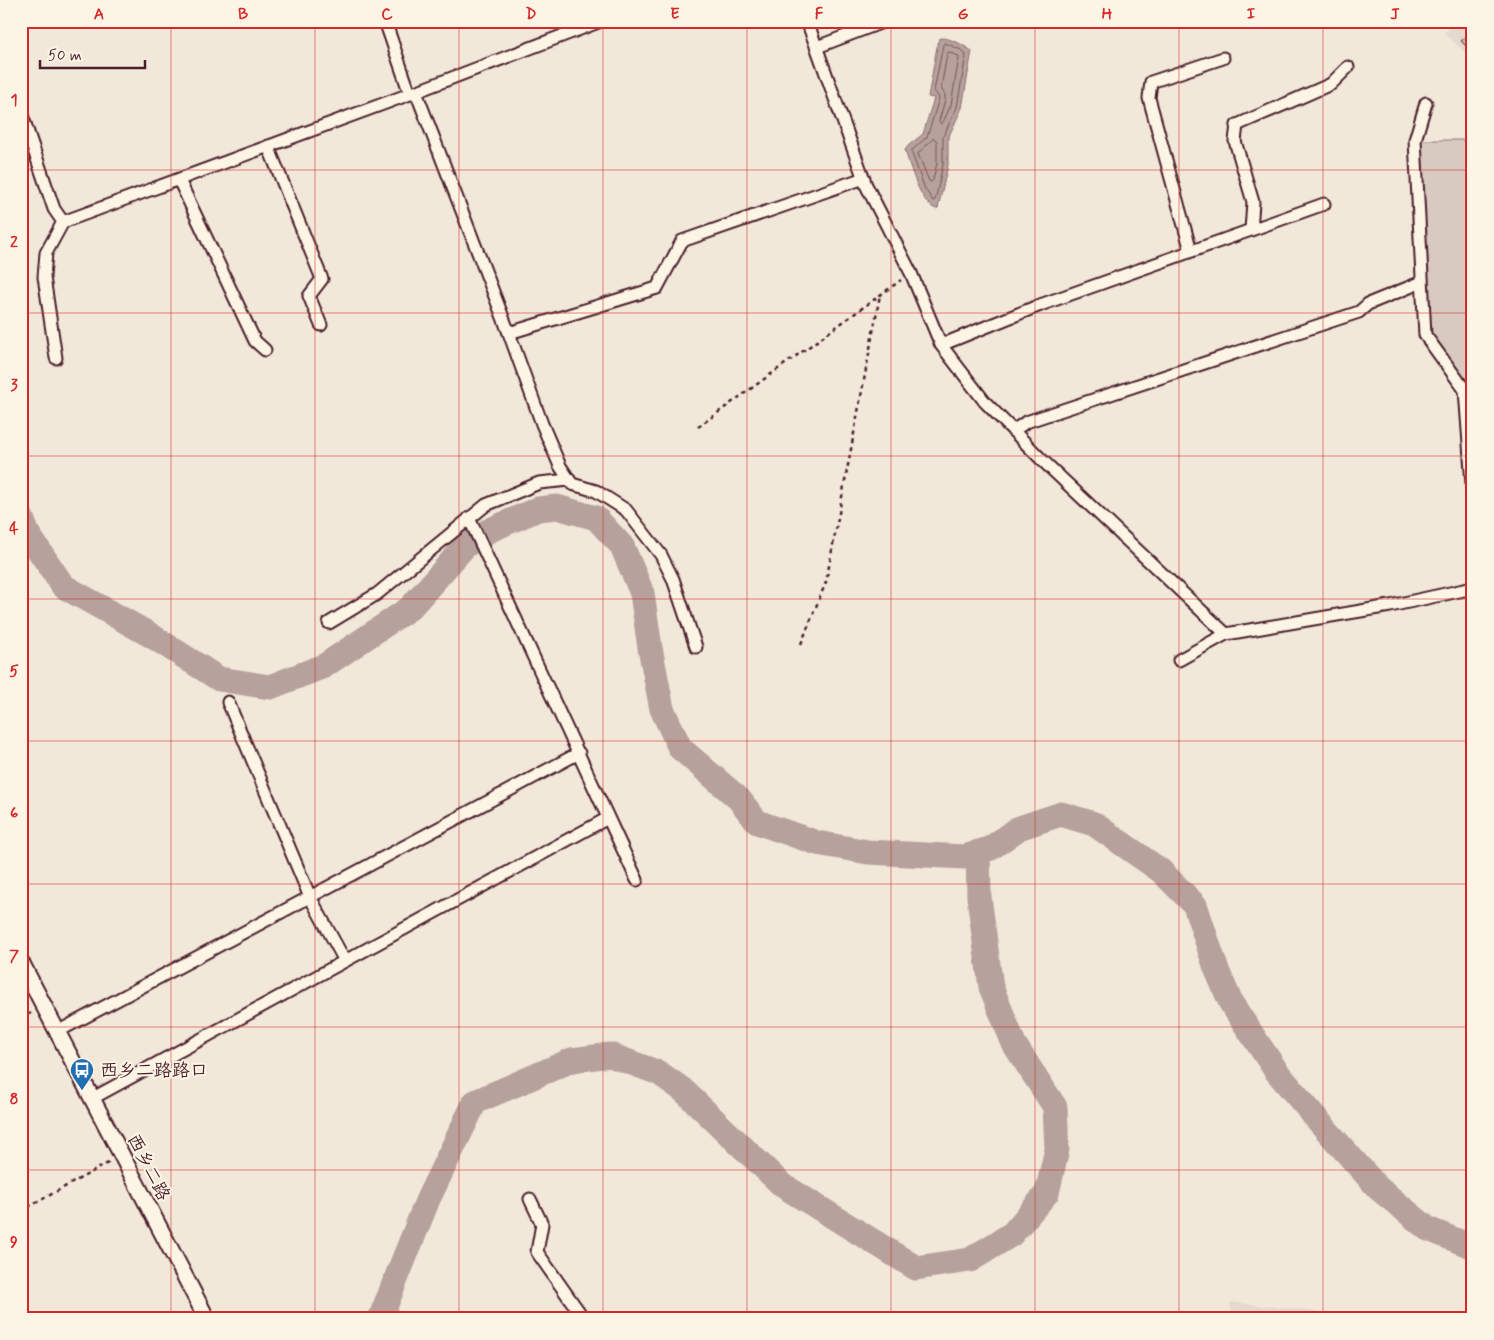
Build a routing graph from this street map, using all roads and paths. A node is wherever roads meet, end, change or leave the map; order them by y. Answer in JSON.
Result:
{"nodes":[{"id":1,"x":386,"y":21,"type":"edge"},
{"id":2,"x":601,"y":21,"type":"edge"},
{"id":3,"x":806,"y":21,"type":"edge"},
{"id":4,"x":885,"y":21,"type":"edge"},
{"id":5,"x":817,"y":47,"type":"junction"},
{"id":6,"x":1223,"y":58,"type":"dead end"},
{"id":7,"x":1348,"y":67,"type":"dead end"},
{"id":8,"x":413,"y":93,"type":"junction"},
{"id":9,"x":1426,"y":103,"type":"dead end"},
{"id":10,"x":21,"y":112,"type":"edge"},
{"id":11,"x":268,"y":146,"type":"junction"},
{"id":12,"x":864,"y":178,"type":"junction"},
{"id":13,"x":179,"y":180,"type":"junction"},
{"id":14,"x":1324,"y":204,"type":"dead end"},
{"id":15,"x":63,"y":222,"type":"junction"},
{"id":16,"x":1251,"y":230,"type":"junction"},
{"id":17,"x":1191,"y":251,"type":"junction"},
{"id":18,"x":910,"y":274,"type":"junction"},
{"id":19,"x":1422,"y":282,"type":"junction"},
{"id":20,"x":880,"y":295,"type":"junction"},
{"id":21,"x":321,"y":325,"type":"dead end"},
{"id":22,"x":509,"y":333,"type":"junction"},
{"id":23,"x":941,"y":346,"type":"junction"},
{"id":24,"x":265,"y":350,"type":"dead end"},
{"id":25,"x":56,"y":358,"type":"dead end"},
{"id":26,"x":698,"y":427,"type":"dead end"},
{"id":27,"x":1013,"y":431,"type":"junction"},
{"id":28,"x":569,"y":480,"type":"junction"},
{"id":29,"x":1473,"y":498,"type":"edge"},
{"id":30,"x":469,"y":518,"type":"junction"},
{"id":31,"x":1473,"y":588,"type":"edge"},
{"id":32,"x":329,"y":623,"type":"dead end"},
{"id":33,"x":1226,"y":634,"type":"junction"},
{"id":34,"x":801,"y":644,"type":"dead end"},
{"id":35,"x":696,"y":647,"type":"dead end"},
{"id":36,"x":1179,"y":660,"type":"dead end"},
{"id":37,"x":228,"y":702,"type":"dead end"},
{"id":38,"x":579,"y":753,"type":"junction"},
{"id":39,"x":608,"y":818,"type":"junction"},
{"id":40,"x":637,"y":880,"type":"dead end"},
{"id":41,"x":310,"y":897,"type":"junction"},
{"id":42,"x":345,"y":961,"type":"junction"},
{"id":43,"x":21,"y":962,"type":"edge"},
{"id":44,"x":57,"y":1032,"type":"junction"},
{"id":45,"x":93,"y":1098,"type":"junction"},
{"id":46,"x":122,"y":1155,"type":"junction"},
{"id":47,"x":530,"y":1199,"type":"dead end"},
{"id":48,"x":21,"y":1211,"type":"edge"},
{"id":49,"x":207,"y":1319,"type":"edge"},
{"id":50,"x":584,"y":1319,"type":"edge"}],
"edges":[{"from":1,"to":8,"type":"street"},
{"from":2,"to":8,"type":"street"},
{"from":3,"to":5,"type":"street"},
{"from":4,"to":5,"type":"street"},
{"from":5,"to":12,"type":"street"},
{"from":6,"to":17,"type":"street"},
{"from":7,"to":16,"type":"street"},
{"from":8,"to":11,"type":"street"},
{"from":8,"to":22,"type":"street"},
{"from":9,"to":19,"type":"street"},
{"from":10,"to":15,"type":"street"},
{"from":11,"to":13,"type":"street"},
{"from":11,"to":21,"type":"street"},
{"from":12,"to":18,"type":"street"},
{"from":12,"to":22,"type":"street"},
{"from":13,"to":15,"type":"street"},
{"from":13,"to":24,"type":"street"},
{"from":14,"to":16,"type":"street"},
{"from":15,"to":25,"type":"street"},
{"from":16,"to":17,"type":"street"},
{"from":17,"to":23,"type":"street"},
{"from":18,"to":20,"type":"path"},
{"from":18,"to":23,"type":"street"},
{"from":19,"to":27,"type":"street"},
{"from":19,"to":29,"type":"street"},
{"from":20,"to":26,"type":"path"},
{"from":20,"to":34,"type":"path"},
{"from":22,"to":28,"type":"street"},
{"from":23,"to":27,"type":"street"},
{"from":27,"to":33,"type":"street"},
{"from":28,"to":30,"type":"street"},
{"from":28,"to":35,"type":"street"},
{"from":30,"to":32,"type":"street"},
{"from":30,"to":38,"type":"street"},
{"from":31,"to":33,"type":"street"},
{"from":33,"to":36,"type":"street"},
{"from":37,"to":41,"type":"street"},
{"from":38,"to":39,"type":"street"},
{"from":38,"to":41,"type":"street"},
{"from":39,"to":40,"type":"street"},
{"from":39,"to":42,"type":"street"},
{"from":41,"to":42,"type":"street"},
{"from":41,"to":44,"type":"street"},
{"from":42,"to":45,"type":"street"},
{"from":43,"to":44,"type":"street","name":"西乡二路"},
{"from":44,"to":45,"type":"street","name":"西乡二路"},
{"from":45,"to":46,"type":"street","name":"西乡二路"},
{"from":46,"to":48,"type":"path"},
{"from":46,"to":49,"type":"street","name":"西乡二路"},
{"from":47,"to":50,"type":"street"}]}
